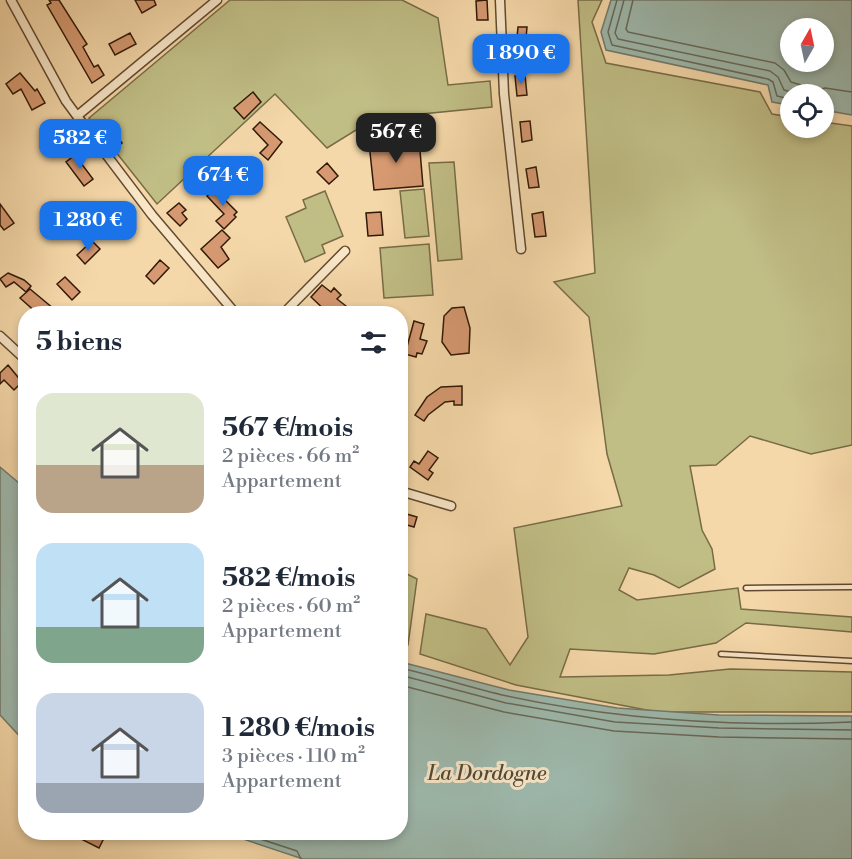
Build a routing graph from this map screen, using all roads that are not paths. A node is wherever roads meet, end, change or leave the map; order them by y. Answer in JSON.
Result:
{"nodes":[{"id":1,"x":11,"y":0,"type":"edge"},
{"id":2,"x":217,"y":0,"type":"edge"},
{"id":3,"x":500,"y":0,"type":"edge"},
{"id":4,"x":77,"y":116,"type":"junction"},
{"id":5,"x":521,"y":249,"type":"dead end"},
{"id":6,"x":345,"y":251,"type":"dead end"},
{"id":7,"x":229,"y":306,"type":"edge"},
{"id":8,"x":291,"y":306,"type":"edge"},
{"id":9,"x":0,"y":336,"type":"edge"},
{"id":10,"x":18,"y":353,"type":"edge"},
{"id":11,"x":408,"y":493,"type":"edge"},
{"id":12,"x":451,"y":506,"type":"dead end"},
{"id":13,"x":852,"y":587,"type":"edge"},
{"id":14,"x":746,"y":588,"type":"dead end"},
{"id":15,"x":721,"y":654,"type":"dead end"},
{"id":16,"x":852,"y":661,"type":"edge"}],
"edges":[{"from":1,"to":4,"type":"street"},
{"from":2,"to":4,"type":"street"},
{"from":3,"to":5,"type":"street"},
{"from":4,"to":7,"type":"street"},
{"from":6,"to":8,"type":"street"},
{"from":9,"to":10,"type":"street"},
{"from":11,"to":12,"type":"street"},
{"from":13,"to":14,"type":"lane"},
{"from":15,"to":16,"type":"lane"}]}
